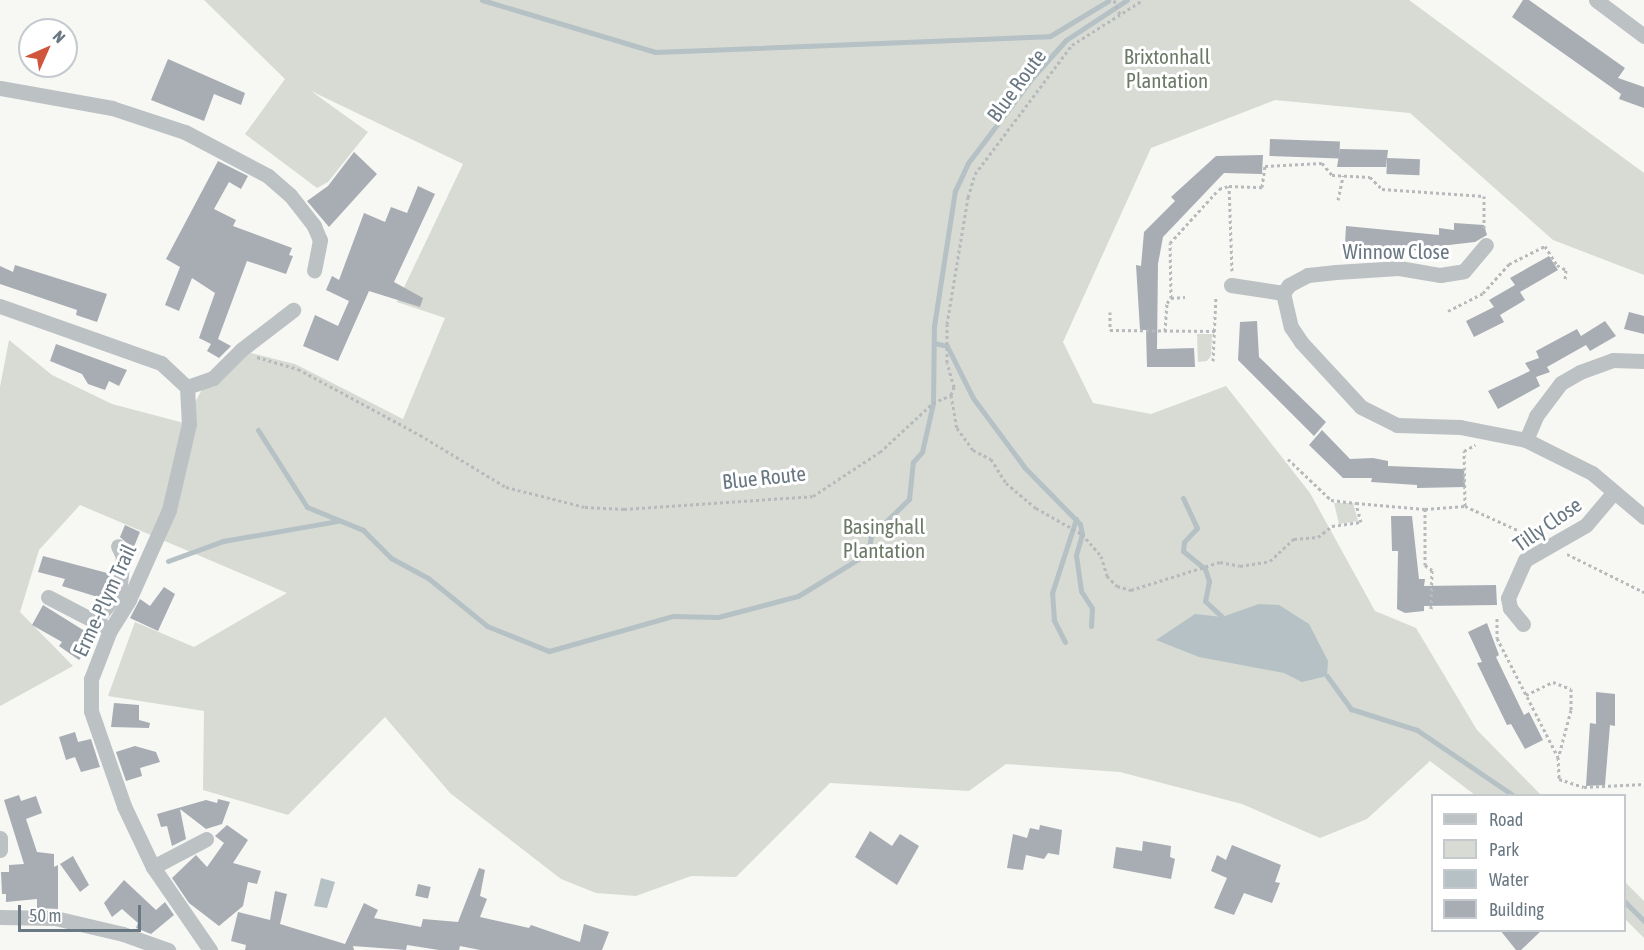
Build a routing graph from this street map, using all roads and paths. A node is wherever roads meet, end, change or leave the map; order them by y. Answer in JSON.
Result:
{"nodes":[{"id":1,"x":1143,"y":0,"type":"edge"},
{"id":2,"x":1596,"y":0,"type":"edge"},
{"id":3,"x":1115,"y":1,"type":"edge"},
{"id":4,"x":1120,"y":14,"type":"junction"},
{"id":5,"x":1644,"y":36,"type":"edge"},
{"id":6,"x":0,"y":88,"type":"edge"},
{"id":7,"x":1343,"y":176,"type":"junction"},
{"id":8,"x":1229,"y":186,"type":"junction"},
{"id":9,"x":1338,"y":200,"type":"dead end"},
{"id":10,"x":1485,"y":247,"type":"joint"},
{"id":11,"x":315,"y":270,"type":"dead end"},
{"id":12,"x":1565,"y":280,"type":"dead end"},
{"id":13,"x":1234,"y":286,"type":"joint"},
{"id":14,"x":1283,"y":294,"type":"junction"},
{"id":15,"x":1216,"y":296,"type":"dead end"},
{"id":16,"x":1185,"y":297,"type":"dead end"},
{"id":17,"x":1171,"y":298,"type":"junction"},
{"id":18,"x":0,"y":306,"type":"edge"},
{"id":19,"x":293,"y":310,"type":"dead end"},
{"id":20,"x":1110,"y":312,"type":"dead end"},
{"id":21,"x":1448,"y":312,"type":"dead end"},
{"id":22,"x":1165,"y":331,"type":"junction"},
{"id":23,"x":1215,"y":331,"type":"junction"},
{"id":24,"x":237,"y":355,"type":"junction"},
{"id":25,"x":1213,"y":361,"type":"dead end"},
{"id":26,"x":1644,"y":361,"type":"edge"},
{"id":27,"x":187,"y":387,"type":"junction"},
{"id":28,"x":951,"y":395,"type":"junction"},
{"id":29,"x":1498,"y":433,"type":"junction"},
{"id":30,"x":1526,"y":440,"type":"junction"},
{"id":31,"x":1288,"y":459,"type":"dead end"},
{"id":32,"x":1614,"y":492,"type":"junction"},
{"id":33,"x":1356,"y":503,"type":"junction"},
{"id":34,"x":1465,"y":506,"type":"junction"},
{"id":35,"x":1425,"y":509,"type":"junction"},
{"id":36,"x":1644,"y":517,"type":"edge"},
{"id":37,"x":1548,"y":545,"type":"junction"},
{"id":38,"x":118,"y":546,"type":"dead end"},
{"id":39,"x":1644,"y":592,"type":"edge"},
{"id":40,"x":48,"y":597,"type":"dead end"},
{"id":41,"x":1510,"y":608,"type":"junction"},
{"id":42,"x":1431,"y":610,"type":"dead end"},
{"id":43,"x":95,"y":621,"type":"junction"},
{"id":44,"x":1523,"y":624,"type":"dead end"},
{"id":45,"x":110,"y":630,"type":"junction"},
{"id":46,"x":1526,"y":695,"type":"junction"},
{"id":47,"x":1558,"y":757,"type":"junction"},
{"id":48,"x":1644,"y":784,"type":"edge"},
{"id":49,"x":0,"y":838,"type":"edge"},
{"id":50,"x":206,"y":839,"type":"dead end"},
{"id":51,"x":0,"y":850,"type":"edge"},
{"id":52,"x":153,"y":867,"type":"junction"},
{"id":53,"x":0,"y":917,"type":"edge"},
{"id":54,"x":168,"y":950,"type":"edge"},
{"id":55,"x":210,"y":950,"type":"edge"}],
"edges":[{"from":1,"to":4,"type":"path","name":"Blue Route"},
{"from":2,"to":5,"type":"street"},
{"from":3,"to":4,"type":"path"},
{"from":4,"to":28,"type":"path","name":"Blue Route"},
{"from":6,"to":11,"type":"street"},
{"from":7,"to":8,"type":"path"},
{"from":7,"to":9,"type":"path"},
{"from":7,"to":10,"type":"path"},
{"from":8,"to":13,"type":"path"},
{"from":8,"to":17,"type":"path"},
{"from":10,"to":14,"type":"street","name":"Winnow Close"},
{"from":12,"to":21,"type":"path"},
{"from":13,"to":14,"type":"street"},
{"from":14,"to":29,"type":"street"},
{"from":15,"to":23,"type":"path"},
{"from":16,"to":17,"type":"path"},
{"from":17,"to":22,"type":"path"},
{"from":18,"to":27,"type":"street"},
{"from":19,"to":24,"type":"street"},
{"from":20,"to":22,"type":"path"},
{"from":22,"to":23,"type":"path"},
{"from":23,"to":25,"type":"path"},
{"from":24,"to":27,"type":"street"},
{"from":24,"to":28,"type":"path","name":"Blue Route"},
{"from":26,"to":30,"type":"street"},
{"from":27,"to":45,"type":"street","name":"Erme-Plym Trail"},
{"from":28,"to":33,"type":"path"},
{"from":29,"to":30,"type":"street"},
{"from":29,"to":34,"type":"path"},
{"from":30,"to":32,"type":"street"},
{"from":31,"to":33,"type":"path"},
{"from":32,"to":36,"type":"street"},
{"from":32,"to":37,"type":"street","name":"Tilly Close"},
{"from":33,"to":35,"type":"path"},
{"from":34,"to":35,"type":"path"},
{"from":34,"to":37,"type":"path"},
{"from":35,"to":42,"type":"path"},
{"from":37,"to":39,"type":"path"},
{"from":37,"to":41,"type":"street","name":"Tilly Close"},
{"from":38,"to":43,"type":"street"},
{"from":40,"to":43,"type":"street"},
{"from":41,"to":44,"type":"street"},
{"from":41,"to":46,"type":"path"},
{"from":43,"to":45,"type":"street"},
{"from":45,"to":52,"type":"street","name":"Erme-Plym Trail"},
{"from":46,"to":47,"type":"path"},
{"from":46,"to":47,"type":"path"},
{"from":47,"to":48,"type":"path"},
{"from":49,"to":51,"type":"street"},
{"from":50,"to":52,"type":"street"},
{"from":52,"to":55,"type":"street","name":"Erme-Plym Trail"},
{"from":53,"to":54,"type":"street"}]}
